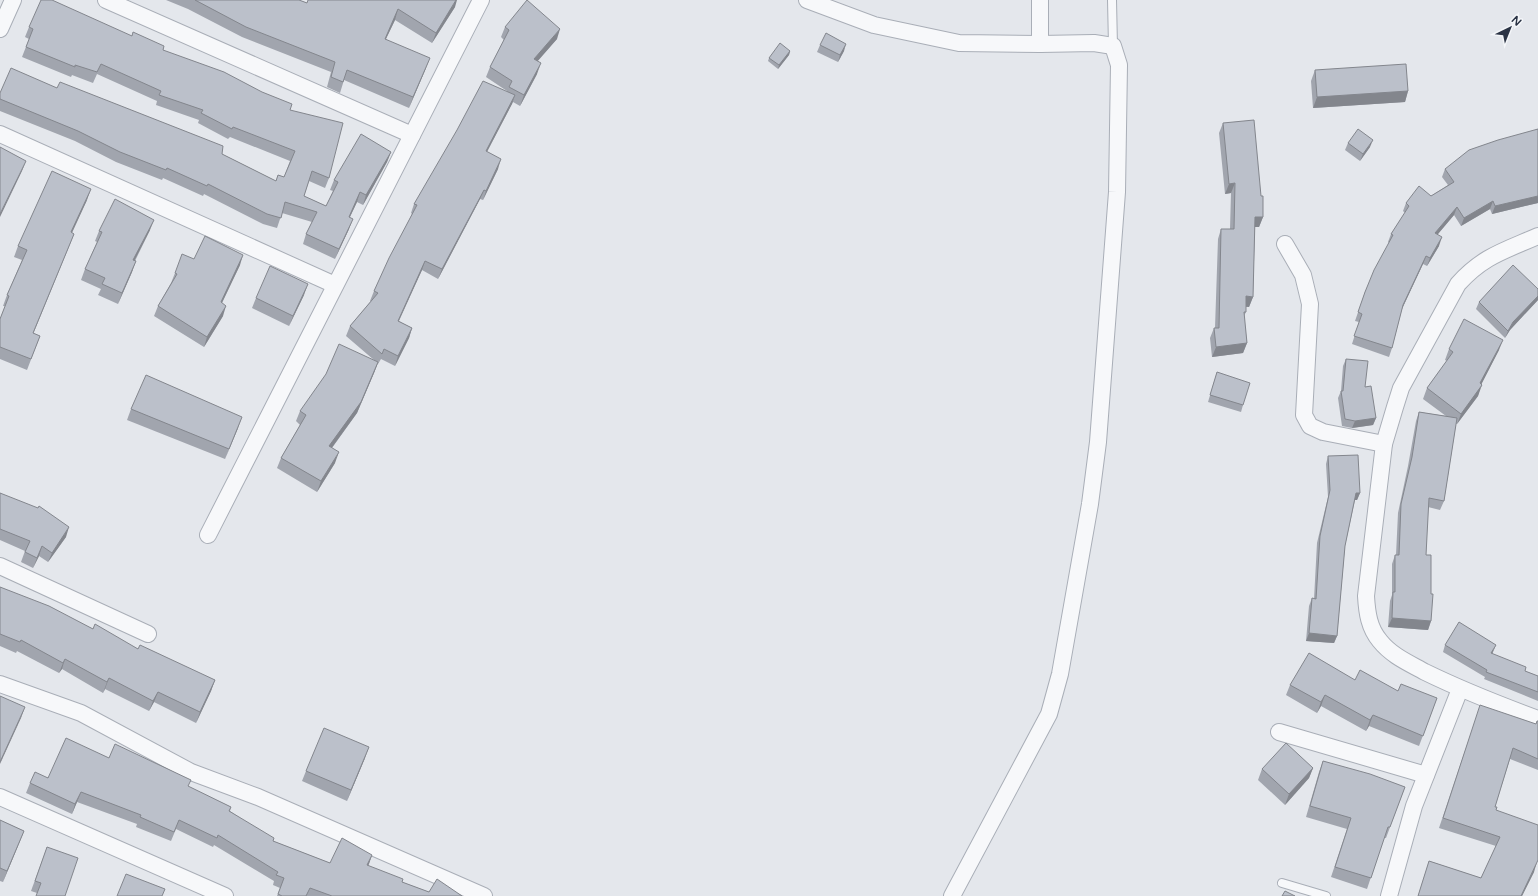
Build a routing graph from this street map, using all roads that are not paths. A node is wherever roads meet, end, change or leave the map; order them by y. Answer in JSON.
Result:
{"nodes":[{"id":1,"x":12,"y":0,"type":"edge"},
{"id":2,"x":106,"y":0,"type":"edge"},
{"id":3,"x":481,"y":0,"type":"edge"},
{"id":4,"x":807,"y":0,"type":"edge"},
{"id":5,"x":1040,"y":0,"type":"edge"},
{"id":6,"x":1112,"y":0,"type":"edge"},
{"id":7,"x":0,"y":29,"type":"edge"},
{"id":8,"x":1040,"y":44,"type":"junction"},
{"id":9,"x":1113,"y":46,"type":"junction"},
{"id":10,"x":0,"y":134,"type":"edge"},
{"id":11,"x":412,"y":135,"type":"junction"},
{"id":12,"x":1538,"y":236,"type":"edge"},
{"id":13,"x":1285,"y":244,"type":"dead end"},
{"id":14,"x":335,"y":285,"type":"junction"},
{"id":15,"x":1384,"y":444,"type":"junction"},
{"id":16,"x":208,"y":535,"type":"dead end"},
{"id":17,"x":0,"y":566,"type":"edge"},
{"id":18,"x":148,"y":634,"type":"dead end"},
{"id":19,"x":0,"y":684,"type":"edge"},
{"id":20,"x":1460,"y":689,"type":"junction"},
{"id":21,"x":1538,"y":719,"type":"edge"},
{"id":22,"x":1279,"y":732,"type":"dead end"},
{"id":23,"x":1426,"y":775,"type":"junction"},
{"id":24,"x":0,"y":797,"type":"edge"},
{"id":25,"x":1282,"y":883,"type":"dead end"},
{"id":26,"x":225,"y":896,"type":"edge"},
{"id":27,"x":484,"y":896,"type":"edge"},
{"id":28,"x":952,"y":896,"type":"edge"},
{"id":29,"x":1326,"y":896,"type":"edge"},
{"id":30,"x":1389,"y":896,"type":"edge"}],
"edges":[{"from":1,"to":7,"type":"street"},
{"from":2,"to":11,"type":"street"},
{"from":3,"to":11,"type":"street"},
{"from":4,"to":8,"type":"street"},
{"from":5,"to":8,"type":"street"},
{"from":6,"to":9,"type":"lane"},
{"from":8,"to":9,"type":"street"},
{"from":9,"to":28,"type":"street"},
{"from":10,"to":14,"type":"street"},
{"from":11,"to":14,"type":"street"},
{"from":12,"to":15,"type":"street"},
{"from":13,"to":15,"type":"street"},
{"from":14,"to":16,"type":"street"},
{"from":15,"to":20,"type":"street"},
{"from":17,"to":18,"type":"street"},
{"from":19,"to":27,"type":"street"},
{"from":20,"to":21,"type":"street"},
{"from":20,"to":23,"type":"street"},
{"from":22,"to":23,"type":"street"},
{"from":23,"to":30,"type":"street"},
{"from":24,"to":26,"type":"street"},
{"from":25,"to":29,"type":"lane"}]}
